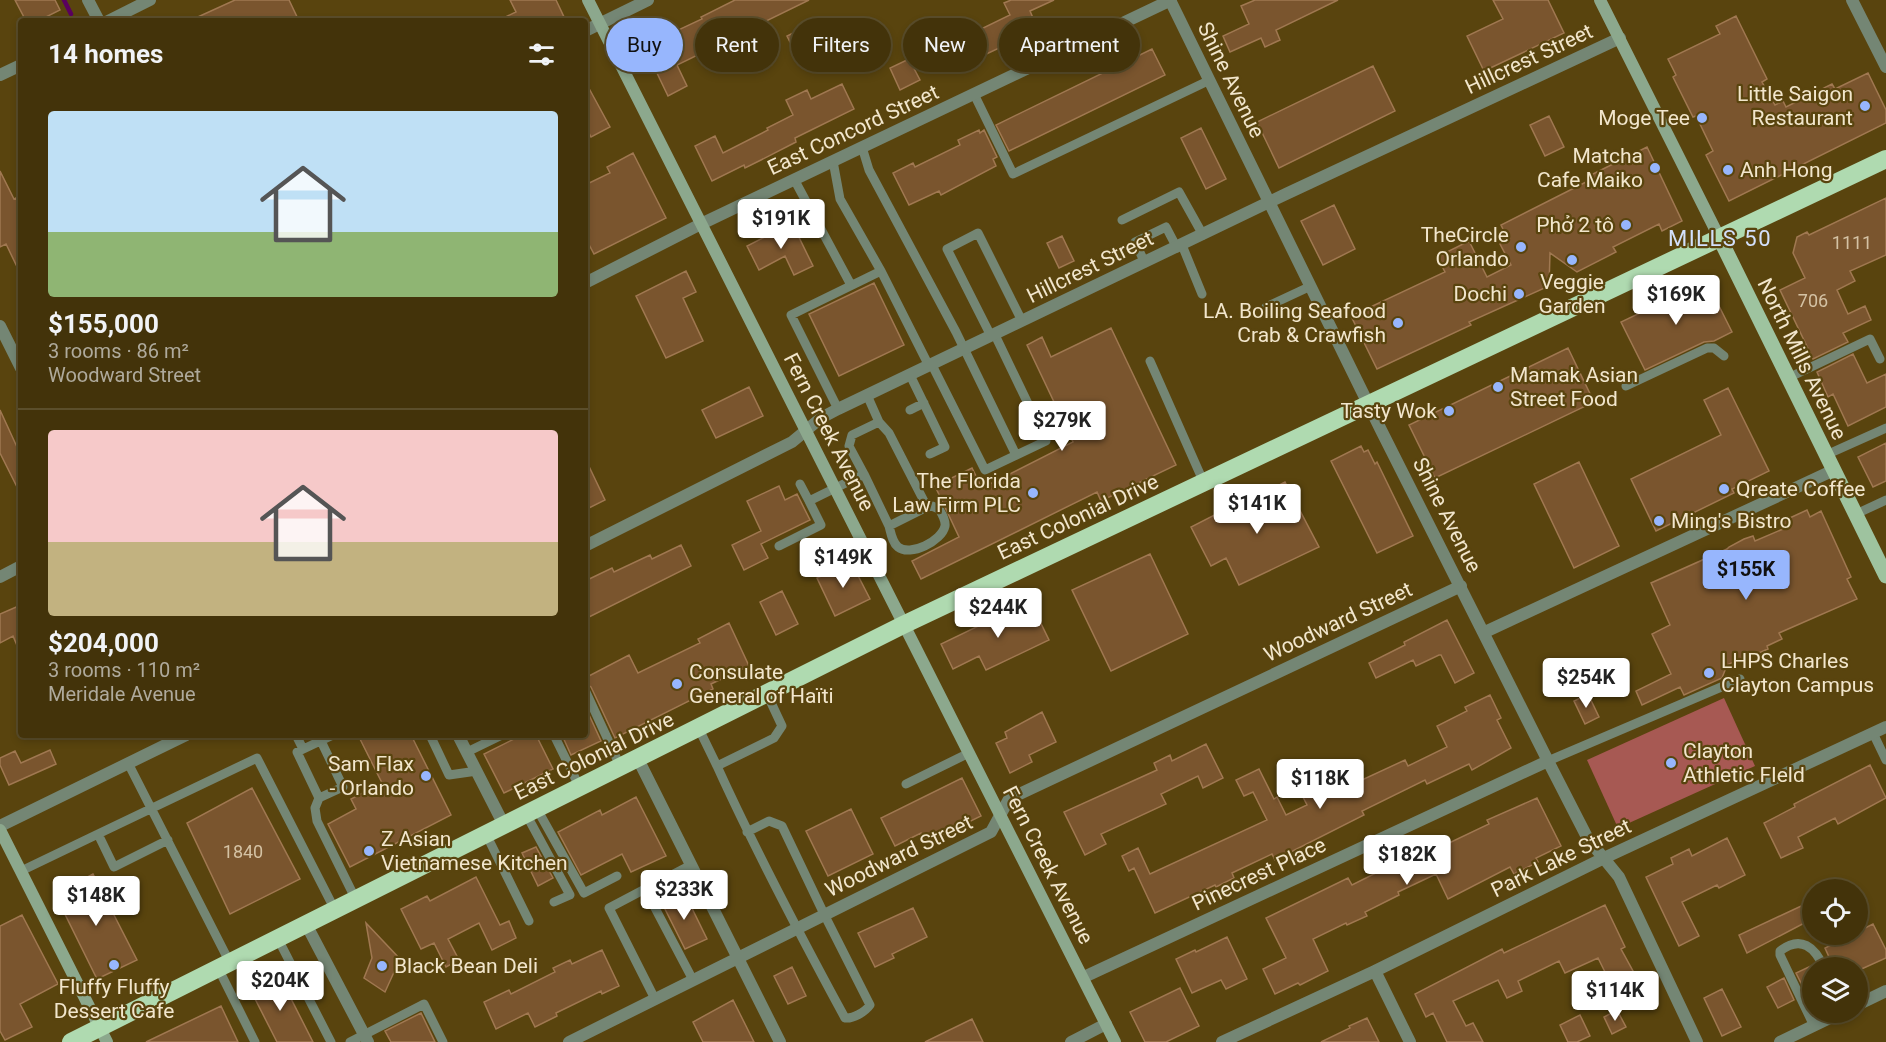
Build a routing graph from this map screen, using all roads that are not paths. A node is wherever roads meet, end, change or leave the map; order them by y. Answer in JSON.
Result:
{"nodes":[{"id":1,"x":88,"y":0,"type":"edge"},
{"id":2,"x":150,"y":0,"type":"edge"},
{"id":3,"x":588,"y":0,"type":"edge"},
{"id":4,"x":648,"y":0,"type":"edge"},
{"id":5,"x":1171,"y":0,"type":"edge"},
{"id":6,"x":1600,"y":0,"type":"edge"},
{"id":7,"x":1855,"y":1,"type":"edge"},
{"id":8,"x":97,"y":18,"type":"edge"},
{"id":9,"x":114,"y":18,"type":"edge"},
{"id":10,"x":600,"y":24,"type":"junction"},
{"id":11,"x":588,"y":30,"type":"edge"},
{"id":12,"x":1620,"y":38,"type":"junction"},
{"id":13,"x":18,"y":66,"type":"edge"},
{"id":14,"x":1886,"y":67,"type":"edge"},
{"id":15,"x":0,"y":75,"type":"edge"},
{"id":16,"x":1210,"y":80,"type":"junction"},
{"id":17,"x":974,"y":94,"type":"junction"},
{"id":18,"x":862,"y":147,"type":"junction"},
{"id":19,"x":1886,"y":159,"type":"edge"},
{"id":20,"x":833,"y":161,"type":"junction"},
{"id":21,"x":794,"y":180,"type":"junction"},
{"id":22,"x":1270,"y":202,"type":"junction"},
{"id":23,"x":1122,"y":220,"type":"dead end"},
{"id":24,"x":701,"y":224,"type":"junction"},
{"id":25,"x":1203,"y":235,"type":"junction"},
{"id":26,"x":1719,"y":237,"type":"junction"},
{"id":27,"x":1179,"y":246,"type":"junction"},
{"id":28,"x":1145,"y":263,"type":"junction"},
{"id":29,"x":881,"y":271,"type":"junction"},
{"id":30,"x":588,"y":281,"type":"edge"},
{"id":31,"x":851,"y":285,"type":"junction"},
{"id":32,"x":1311,"y":286,"type":"junction"},
{"id":33,"x":1202,"y":294,"type":"dead end"},
{"id":34,"x":1266,"y":307,"type":"dead end"},
{"id":35,"x":1022,"y":321,"type":"junction"},
{"id":36,"x":0,"y":326,"type":"edge"},
{"id":37,"x":993,"y":336,"type":"junction"},
{"id":38,"x":963,"y":350,"type":"junction"},
{"id":39,"x":1724,"y":356,"type":"dead end"},
{"id":40,"x":1880,"y":359,"type":"dead end"},
{"id":41,"x":1150,"y":361,"type":"dead end"},
{"id":42,"x":18,"y":362,"type":"edge"},
{"id":43,"x":930,"y":365,"type":"junction"},
{"id":44,"x":910,"y":375,"type":"junction"},
{"id":45,"x":1788,"y":378,"type":"junction"},
{"id":46,"x":1626,"y":386,"type":"dead end"},
{"id":47,"x":867,"y":395,"type":"junction"},
{"id":48,"x":924,"y":403,"type":"junction"},
{"id":49,"x":1369,"y":404,"type":"junction"},
{"id":50,"x":838,"y":409,"type":"junction"},
{"id":51,"x":910,"y":410,"type":"dead end"},
{"id":52,"x":879,"y":422,"type":"junction"},
{"id":53,"x":1886,"y":429,"type":"edge"},
{"id":54,"x":807,"y":430,"type":"junction"},
{"id":55,"x":930,"y":454,"type":"dead end"},
{"id":56,"x":1826,"y":454,"type":"junction"},
{"id":57,"x":1016,"y":455,"type":"junction"},
{"id":58,"x":1834,"y":470,"type":"junction"},
{"id":59,"x":864,"y":474,"type":"junction"},
{"id":60,"x":1204,"y":483,"type":"junction"},
{"id":61,"x":800,"y":484,"type":"dead end"},
{"id":62,"x":835,"y":488,"type":"junction"},
{"id":63,"x":1886,"y":500,"type":"edge"},
{"id":64,"x":809,"y":501,"type":"junction"},
{"id":65,"x":927,"y":507,"type":"junction"},
{"id":66,"x":1856,"y":514,"type":"junction"},
{"id":67,"x":890,"y":526,"type":"junction"},
{"id":68,"x":588,"y":544,"type":"edge"},
{"id":69,"x":779,"y":546,"type":"dead end"},
{"id":70,"x":18,"y":568,"type":"edge"},
{"id":71,"x":1886,"y":576,"type":"edge"},
{"id":72,"x":0,"y":577,"type":"edge"},
{"id":73,"x":1461,"y":586,"type":"junction"},
{"id":74,"x":903,"y":625,"type":"junction"},
{"id":75,"x":1485,"y":632,"type":"junction"},
{"id":76,"x":1740,"y":679,"type":"dead end"},
{"id":77,"x":767,"y":694,"type":"junction"},
{"id":78,"x":588,"y":696,"type":"edge"},
{"id":79,"x":1886,"y":727,"type":"edge"},
{"id":80,"x":699,"y":729,"type":"junction"},
{"id":81,"x":1873,"y":733,"type":"junction"},
{"id":82,"x":180,"y":738,"type":"edge"},
{"id":83,"x":298,"y":738,"type":"edge"},
{"id":84,"x":327,"y":738,"type":"edge"},
{"id":85,"x":431,"y":738,"type":"edge"},
{"id":86,"x":460,"y":738,"type":"edge"},
{"id":87,"x":496,"y":738,"type":"edge"},
{"id":88,"x":555,"y":738,"type":"edge"},
{"id":89,"x":321,"y":741,"type":"junction"},
{"id":90,"x":303,"y":749,"type":"junction"},
{"id":91,"x":467,"y":752,"type":"junction"},
{"id":92,"x":969,"y":753,"type":"junction"},
{"id":93,"x":638,"y":759,"type":"junction"},
{"id":94,"x":1886,"y":760,"type":"edge"},
{"id":95,"x":1548,"y":761,"type":"junction"},
{"id":96,"x":128,"y":763,"type":"junction"},
{"id":97,"x":717,"y":766,"type":"junction"},
{"id":98,"x":621,"y":768,"type":"junction"},
{"id":99,"x":477,"y":771,"type":"junction"},
{"id":100,"x":906,"y":784,"type":"dead end"},
{"id":101,"x":580,"y":788,"type":"junction"},
{"id":102,"x":319,"y":798,"type":"junction"},
{"id":103,"x":152,"y":809,"type":"junction"},
{"id":104,"x":531,"y":812,"type":"junction"},
{"id":105,"x":1000,"y":815,"type":"junction"},
{"id":106,"x":504,"y":825,"type":"junction"},
{"id":107,"x":0,"y":828,"type":"edge"},
{"id":108,"x":747,"y":832,"type":"junction"},
{"id":109,"x":98,"y":834,"type":"junction"},
{"id":110,"x":486,"y":834,"type":"junction"},
{"id":111,"x":168,"y":840,"type":"junction"},
{"id":112,"x":1604,"y":858,"type":"junction"},
{"id":113,"x":691,"y":865,"type":"junction"},
{"id":114,"x":21,"y":871,"type":"junction"},
{"id":115,"x":617,"y":876,"type":"dead end"},
{"id":116,"x":645,"y":889,"type":"junction"},
{"id":117,"x":356,"y":900,"type":"junction"},
{"id":118,"x":554,"y":902,"type":"dead end"},
{"id":119,"x":335,"y":910,"type":"junction"},
{"id":120,"x":824,"y":915,"type":"junction"},
{"id":121,"x":529,"y":921,"type":"dead end"},
{"id":122,"x":306,"y":924,"type":"junction"},
{"id":123,"x":796,"y":928,"type":"junction"},
{"id":124,"x":278,"y":939,"type":"junction"},
{"id":125,"x":1820,"y":957,"type":"edge"},
{"id":126,"x":737,"y":958,"type":"junction"},
{"id":127,"x":224,"y":966,"type":"junction"},
{"id":128,"x":1376,"y":971,"type":"junction"},
{"id":129,"x":1084,"y":977,"type":"junction"},
{"id":130,"x":693,"y":980,"type":"junction"},
{"id":131,"x":1886,"y":991,"type":"edge"},
{"id":132,"x":655,"y":999,"type":"junction"},
{"id":133,"x":1868,"y":1000,"type":"edge"},
{"id":134,"x":1802,"y":1001,"type":"edge"},
{"id":135,"x":1813,"y":1023,"type":"edge"},
{"id":136,"x":1820,"y":1023,"type":"edge"},
{"id":137,"x":1106,"y":1024,"type":"junction"},
{"id":138,"x":1814,"y":1026,"type":"junction"},
{"id":139,"x":104,"y":1035,"type":"edge"},
{"id":140,"x":366,"y":1038,"type":"edge"},
{"id":141,"x":71,"y":1042,"type":"edge"},
{"id":142,"x":255,"y":1042,"type":"edge"},
{"id":143,"x":331,"y":1042,"type":"edge"},
{"id":144,"x":350,"y":1042,"type":"edge"},
{"id":145,"x":443,"y":1042,"type":"edge"},
{"id":146,"x":569,"y":1042,"type":"edge"},
{"id":147,"x":780,"y":1042,"type":"edge"},
{"id":148,"x":1071,"y":1042,"type":"edge"},
{"id":149,"x":1115,"y":1042,"type":"edge"},
{"id":150,"x":1222,"y":1042,"type":"edge"},
{"id":151,"x":1410,"y":1042,"type":"edge"},
{"id":152,"x":1697,"y":1042,"type":"edge"},
{"id":153,"x":1780,"y":1042,"type":"edge"}],
"edges":[{"from":1,"to":8,"type":"street"},
{"from":2,"to":9,"type":"street"},
{"from":3,"to":10,"type":"street","name":"Fern Creek Avenue"},
{"from":4,"to":10,"type":"street"},
{"from":5,"to":16,"type":"street","name":"Shine Avenue"},
{"from":5,"to":17,"type":"street","name":"East Concord Street"},
{"from":6,"to":12,"type":"street","name":"North Mills Avenue"},
{"from":7,"to":14,"type":"street"},
{"from":10,"to":11,"type":"street"},
{"from":10,"to":24,"type":"street","name":"Fern Creek Avenue"},
{"from":12,"to":22,"type":"street","name":"Hillcrest Street"},
{"from":12,"to":26,"type":"street","name":"North Mills Avenue"},
{"from":13,"to":15,"type":"street"},
{"from":16,"to":17,"type":"lane"},
{"from":16,"to":22,"type":"street","name":"Shine Avenue"},
{"from":17,"to":18,"type":"street","name":"East Concord Street"},
{"from":18,"to":20,"type":"street","name":"East Concord Street"},
{"from":18,"to":38,"type":"lane"},
{"from":19,"to":26,"type":"highway","name":"East Colonial Drive"},
{"from":20,"to":21,"type":"street","name":"East Concord Street"},
{"from":20,"to":29,"type":"lane"},
{"from":21,"to":24,"type":"street","name":"East Concord Street"},
{"from":21,"to":31,"type":"lane"},
{"from":22,"to":25,"type":"street","name":"Hillcrest Street"},
{"from":22,"to":32,"type":"street","name":"Shine Avenue"},
{"from":23,"to":25,"type":"lane"},
{"from":24,"to":30,"type":"street","name":"East Concord Street"},
{"from":24,"to":54,"type":"street","name":"Fern Creek Avenue"},
{"from":25,"to":27,"type":"street","name":"Hillcrest Street"},
{"from":26,"to":45,"type":"main road","name":"North Mills Avenue"},
{"from":26,"to":49,"type":"highway","name":"East Colonial Drive"},
{"from":27,"to":28,"type":"street","name":"Hillcrest Street"},
{"from":27,"to":28,"type":"lane"},
{"from":27,"to":33,"type":"lane"},
{"from":28,"to":35,"type":"street","name":"Hillcrest Street"},
{"from":29,"to":31,"type":"lane"},
{"from":29,"to":43,"type":"lane"},
{"from":31,"to":50,"type":"lane"},
{"from":32,"to":34,"type":"lane"},
{"from":32,"to":49,"type":"street","name":"Shine Avenue"},
{"from":35,"to":37,"type":"street","name":"Hillcrest Street"},
{"from":35,"to":37,"type":"lane"},
{"from":36,"to":42,"type":"street"},
{"from":37,"to":38,"type":"street","name":"Hillcrest Street"},
{"from":37,"to":57,"type":"lane"},
{"from":38,"to":43,"type":"street","name":"Hillcrest Street"},
{"from":38,"to":57,"type":"lane"},
{"from":39,"to":46,"type":"lane"},
{"from":40,"to":45,"type":"lane"},
{"from":41,"to":60,"type":"lane"},
{"from":43,"to":44,"type":"street","name":"Hillcrest Street"},
{"from":43,"to":57,"type":"lane"},
{"from":44,"to":47,"type":"street","name":"Hillcrest Street"},
{"from":44,"to":48,"type":"lane"},
{"from":45,"to":56,"type":"main road","name":"North Mills Avenue"},
{"from":47,"to":50,"type":"street","name":"Hillcrest Street"},
{"from":47,"to":52,"type":"lane"},
{"from":48,"to":51,"type":"lane"},
{"from":48,"to":55,"type":"lane"},
{"from":49,"to":60,"type":"highway","name":"East Colonial Drive"},
{"from":49,"to":73,"type":"street","name":"Shine Avenue"},
{"from":50,"to":54,"type":"street","name":"Hillcrest Street"},
{"from":52,"to":59,"type":"lane"},
{"from":52,"to":65,"type":"lane"},
{"from":53,"to":56,"type":"lane"},
{"from":54,"to":62,"type":"street","name":"Fern Creek Avenue"},
{"from":54,"to":68,"type":"street","name":"Hillcrest Street"},
{"from":56,"to":58,"type":"main road","name":"North Mills Avenue"},
{"from":58,"to":66,"type":"main road","name":"North Mills Avenue"},
{"from":58,"to":75,"type":"street"},
{"from":59,"to":62,"type":"lane"},
{"from":59,"to":67,"type":"lane"},
{"from":60,"to":74,"type":"highway","name":"East Colonial Drive"},
{"from":61,"to":64,"type":"lane"},
{"from":62,"to":64,"type":"lane"},
{"from":62,"to":74,"type":"street","name":"Fern Creek Avenue"},
{"from":63,"to":66,"type":"lane"},
{"from":64,"to":69,"type":"lane"},
{"from":65,"to":67,"type":"lane"},
{"from":65,"to":67,"type":"lane"},
{"from":66,"to":71,"type":"main road","name":"North Mills Avenue"},
{"from":70,"to":72,"type":"street"},
{"from":73,"to":75,"type":"street","name":"Shine Avenue"},
{"from":73,"to":105,"type":"street","name":"Woodward Street"},
{"from":74,"to":77,"type":"highway","name":"East Colonial Drive"},
{"from":74,"to":92,"type":"street","name":"Fern Creek Avenue"},
{"from":75,"to":95,"type":"street","name":"Shine Avenue"},
{"from":76,"to":95,"type":"lane"},
{"from":77,"to":80,"type":"highway","name":"East Colonial Drive"},
{"from":77,"to":97,"type":"lane"},
{"from":78,"to":98,"type":"lane"},
{"from":79,"to":81,"type":"street","name":"Park Lake Street"},
{"from":80,"to":93,"type":"highway","name":"East Colonial Drive"},
{"from":80,"to":97,"type":"lane"},
{"from":81,"to":94,"type":"lane"},
{"from":81,"to":112,"type":"street","name":"Park Lake Street"},
{"from":82,"to":96,"type":"street"},
{"from":83,"to":90,"type":"lane"},
{"from":84,"to":89,"type":"lane"},
{"from":85,"to":99,"type":"lane"},
{"from":86,"to":91,"type":"street"},
{"from":87,"to":91,"type":"lane"},
{"from":88,"to":101,"type":"lane"},
{"from":89,"to":90,"type":"lane"},
{"from":89,"to":102,"type":"lane"},
{"from":90,"to":102,"type":"lane"},
{"from":91,"to":99,"type":"street"},
{"from":92,"to":100,"type":"lane"},
{"from":92,"to":105,"type":"street","name":"Fern Creek Avenue"},
{"from":93,"to":98,"type":"highway","name":"East Colonial Drive"},
{"from":93,"to":113,"type":"street"},
{"from":95,"to":112,"type":"street","name":"Shine Avenue"},
{"from":95,"to":129,"type":"street","name":"Pinecrest Place"},
{"from":96,"to":103,"type":"lane"},
{"from":96,"to":107,"type":"street"},
{"from":97,"to":108,"type":"lane"},
{"from":98,"to":101,"type":"highway","name":"East Colonial Drive"},
{"from":99,"to":106,"type":"street"},
{"from":101,"to":104,"type":"highway","name":"East Colonial Drive"},
{"from":102,"to":117,"type":"lane"},
{"from":103,"to":109,"type":"lane"},
{"from":103,"to":111,"type":"lane"},
{"from":103,"to":119,"type":"lane"},
{"from":104,"to":106,"type":"highway","name":"East Colonial Drive"},
{"from":104,"to":115,"type":"lane"},
{"from":104,"to":118,"type":"lane"},
{"from":105,"to":120,"type":"street","name":"Woodward Street"},
{"from":105,"to":129,"type":"street","name":"Fern Creek Avenue"},
{"from":106,"to":110,"type":"highway","name":"East Colonial Drive"},
{"from":107,"to":114,"type":"street"},
{"from":108,"to":120,"type":"lane"},
{"from":108,"to":123,"type":"lane"},
{"from":109,"to":111,"type":"lane"},
{"from":109,"to":114,"type":"lane"},
{"from":110,"to":117,"type":"highway","name":"East Colonial Drive"},
{"from":110,"to":121,"type":"lane"},
{"from":111,"to":127,"type":"lane"},
{"from":112,"to":128,"type":"street","name":"Park Lake Street"},
{"from":112,"to":152,"type":"street","name":"Shine Avenue"},
{"from":113,"to":116,"type":"lane"},
{"from":113,"to":126,"type":"street"},
{"from":114,"to":139,"type":"street"},
{"from":116,"to":130,"type":"lane"},
{"from":116,"to":132,"type":"lane"},
{"from":117,"to":119,"type":"highway","name":"East Colonial Drive"},
{"from":119,"to":122,"type":"highway","name":"East Colonial Drive"},
{"from":120,"to":123,"type":"street","name":"Woodward Street"},
{"from":120,"to":123,"type":"lane"},
{"from":122,"to":124,"type":"highway","name":"East Colonial Drive"},
{"from":122,"to":140,"type":"street"},
{"from":123,"to":126,"type":"street","name":"Woodward Street"},
{"from":124,"to":127,"type":"highway","name":"East Colonial Drive"},
{"from":124,"to":143,"type":"lane"},
{"from":125,"to":134,"type":"lane"},
{"from":126,"to":130,"type":"street","name":"Woodward Street"},
{"from":126,"to":147,"type":"street"},
{"from":127,"to":139,"type":"highway","name":"East Colonial Drive"},
{"from":127,"to":142,"type":"lane"},
{"from":128,"to":150,"type":"street","name":"Park Lake Street"},
{"from":128,"to":151,"type":"street"},
{"from":129,"to":137,"type":"street","name":"Fern Creek Avenue"},
{"from":130,"to":132,"type":"street","name":"Woodward Street"},
{"from":131,"to":133,"type":"street"},
{"from":132,"to":146,"type":"street","name":"Woodward Street"},
{"from":135,"to":138,"type":"lane"},
{"from":136,"to":138,"type":"street"},
{"from":137,"to":148,"type":"street"},
{"from":137,"to":149,"type":"street","name":"Fern Creek Avenue"},
{"from":138,"to":153,"type":"street"},
{"from":139,"to":141,"type":"highway","name":"East Colonial Drive"},
{"from":140,"to":144,"type":"lane"},
{"from":140,"to":145,"type":"lane"}]}
